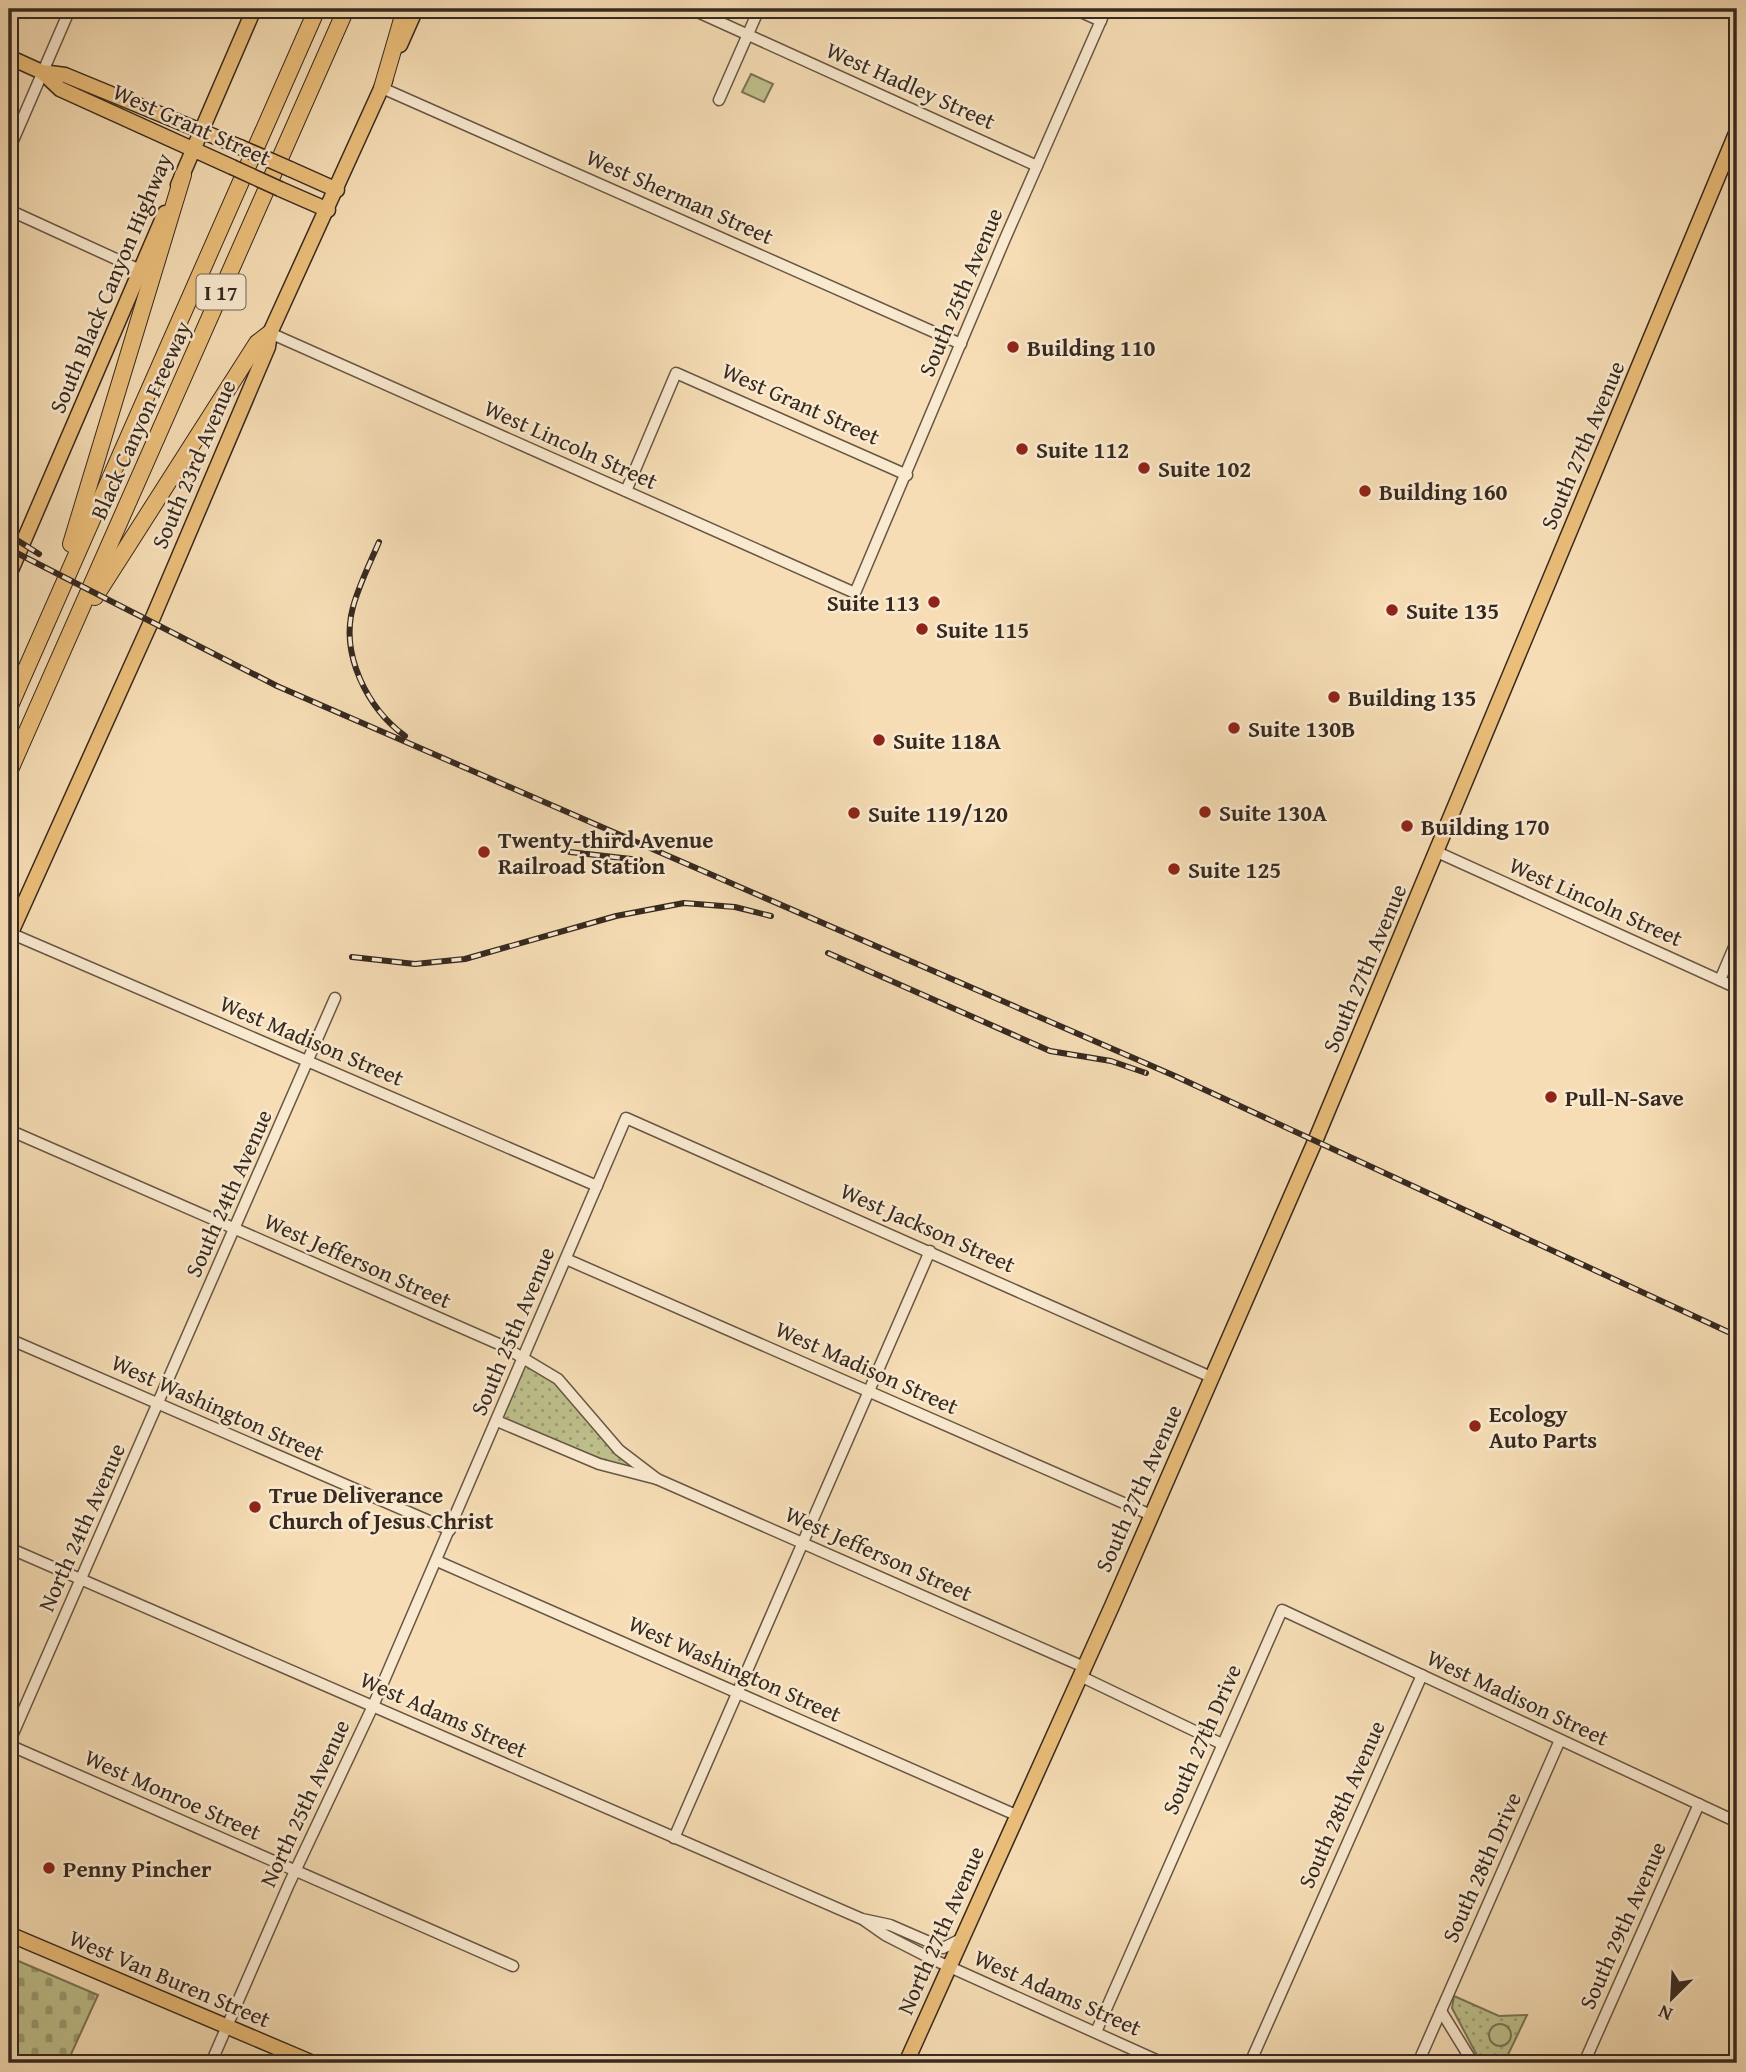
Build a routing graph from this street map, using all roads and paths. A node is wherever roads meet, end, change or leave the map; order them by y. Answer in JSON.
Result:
{"nodes":[{"id":1,"x":70,"y":9,"type":"edge"},
{"id":2,"x":317,"y":9,"type":"edge"},
{"id":3,"x":346,"y":9,"type":"edge"},
{"id":4,"x":405,"y":9,"type":"edge"},
{"id":5,"x":416,"y":9,"type":"edge"},
{"id":6,"x":691,"y":9,"type":"edge"},
{"id":7,"x":759,"y":9,"type":"edge"},
{"id":8,"x":1074,"y":9,"type":"edge"},
{"id":9,"x":1106,"y":9,"type":"edge"},
{"id":10,"x":252,"y":10,"type":"edge"},
{"id":11,"x":1101,"y":21,"type":"junction"},
{"id":12,"x":747,"y":34,"type":"junction"},
{"id":13,"x":9,"y":57,"type":"edge"},
{"id":14,"x":42,"y":72,"type":"junction"},
{"id":15,"x":382,"y":88,"type":"junction"},
{"id":16,"x":719,"y":100,"type":"dead end"},
{"id":17,"x":201,"y":130,"type":"junction"},
{"id":18,"x":1737,"y":131,"type":"edge"},
{"id":19,"x":192,"y":149,"type":"junction"},
{"id":20,"x":9,"y":150,"type":"edge"},
{"id":21,"x":1037,"y":166,"type":"junction"},
{"id":22,"x":183,"y":175,"type":"junction"},
{"id":23,"x":337,"y":190,"type":"junction"},
{"id":24,"x":9,"y":210,"type":"edge"},
{"id":25,"x":328,"y":210,"type":"junction"},
{"id":26,"x":140,"y":270,"type":"junction"},
{"id":27,"x":270,"y":333,"type":"junction"},
{"id":28,"x":961,"y":344,"type":"junction"},
{"id":29,"x":907,"y":475,"type":"junction"},
{"id":30,"x":626,"y":491,"type":"junction"},
{"id":31,"x":10,"y":570,"type":"edge"},
{"id":32,"x":855,"y":593,"type":"joint"},
{"id":33,"x":47,"y":620,"type":"junction"},
{"id":34,"x":62,"y":650,"type":"junction"},
{"id":35,"x":9,"y":708,"type":"edge"},
{"id":36,"x":9,"y":772,"type":"edge"},
{"id":37,"x":1437,"y":852,"type":"junction"},
{"id":38,"x":10,"y":935,"type":"edge"},
{"id":39,"x":1737,"y":940,"type":"edge"},
{"id":40,"x":1720,"y":980,"type":"junction"},
{"id":41,"x":1737,"y":988,"type":"edge"},
{"id":42,"x":335,"y":998,"type":"dead end"},
{"id":43,"x":308,"y":1061,"type":"junction"},
{"id":44,"x":626,"y":1118,"type":"joint"},
{"id":45,"x":9,"y":1130,"type":"edge"},
{"id":46,"x":597,"y":1186,"type":"junction"},
{"id":47,"x":235,"y":1229,"type":"junction"},
{"id":48,"x":930,"y":1251,"type":"junction"},
{"id":49,"x":566,"y":1259,"type":"junction"},
{"id":50,"x":9,"y":1339,"type":"edge"},
{"id":51,"x":523,"y":1357,"type":"junction"},
{"id":52,"x":1211,"y":1377,"type":"junction"},
{"id":53,"x":869,"y":1391,"type":"junction"},
{"id":54,"x":158,"y":1404,"type":"junction"},
{"id":55,"x":497,"y":1421,"type":"junction"},
{"id":56,"x":657,"y":1479,"type":"junction"},
{"id":57,"x":1151,"y":1515,"type":"junction"},
{"id":58,"x":450,"y":1530,"type":"junction"},
{"id":59,"x":803,"y":1543,"type":"junction"},
{"id":60,"x":9,"y":1548,"type":"edge"},
{"id":61,"x":437,"y":1561,"type":"junction"},
{"id":62,"x":81,"y":1579,"type":"junction"},
{"id":63,"x":1282,"y":1610,"type":"joint"},
{"id":64,"x":1082,"y":1671,"type":"junction"},
{"id":65,"x":1422,"y":1675,"type":"junction"},
{"id":66,"x":738,"y":1692,"type":"junction"},
{"id":67,"x":373,"y":1706,"type":"junction"},
{"id":68,"x":1560,"y":1740,"type":"junction"},
{"id":69,"x":9,"y":1744,"type":"edge"},
{"id":70,"x":1222,"y":1744,"type":"junction"},
{"id":71,"x":1699,"y":1804,"type":"junction"},
{"id":72,"x":1016,"y":1815,"type":"junction"},
{"id":73,"x":1737,"y":1822,"type":"edge"},
{"id":74,"x":674,"y":1838,"type":"junction"},
{"id":75,"x":296,"y":1871,"type":"junction"},
{"id":76,"x":862,"y":1919,"type":"junction"},
{"id":77,"x":9,"y":1934,"type":"edge"},
{"id":78,"x":961,"y":1939,"type":"junction"},
{"id":79,"x":513,"y":1966,"type":"dead end"},
{"id":80,"x":949,"y":1966,"type":"junction"},
{"id":81,"x":1441,"y":2011,"type":"junction"},
{"id":82,"x":228,"y":2027,"type":"junction"},
{"id":83,"x":1096,"y":2032,"type":"junction"},
{"id":84,"x":211,"y":2063,"type":"edge"},
{"id":85,"x":313,"y":2063,"type":"edge"},
{"id":86,"x":906,"y":2063,"type":"edge"},
{"id":87,"x":1163,"y":2063,"type":"edge"},
{"id":88,"x":1250,"y":2063,"type":"edge"},
{"id":89,"x":1418,"y":2063,"type":"edge"},
{"id":90,"x":1473,"y":2063,"type":"edge"},
{"id":91,"x":1584,"y":2063,"type":"edge"}],
"edges":[{"from":1,"to":14,"type":"street"},
{"from":2,"to":33,"type":"highway","name":"Black Canyon Freeway","number":"I 17"},
{"from":3,"to":34,"type":"highway","name":"Black Canyon Freeway","number":"I 17"},
{"from":4,"to":15,"type":"highway"},
{"from":5,"to":15,"type":"main road","name":"South 23rd Avenue"},
{"from":6,"to":12,"type":"street","name":"West Hadley Street"},
{"from":7,"to":12,"type":"street"},
{"from":8,"to":11,"type":"street"},
{"from":9,"to":11,"type":"street","name":"South 25th Avenue"},
{"from":10,"to":17,"type":"main road","name":"South Black Canyon Highway"},
{"from":11,"to":21,"type":"street","name":"South 25th Avenue"},
{"from":12,"to":16,"type":"street"},
{"from":12,"to":21,"type":"street","name":"West Hadley Street"},
{"from":13,"to":14,"type":"main road","name":"West Grant Street"},
{"from":14,"to":17,"type":"main road","name":"West Grant Street"},
{"from":14,"to":19,"type":"main road","name":"West Grant Street"},
{"from":14,"to":20,"type":"street"},
{"from":15,"to":23,"type":"main road","name":"South 23rd Avenue"},
{"from":15,"to":28,"type":"street","name":"West Sherman Street"},
{"from":17,"to":19,"type":"main road","name":"South Black Canyon Highway"},
{"from":17,"to":23,"type":"main road","name":"West Grant Street","bridge":true},
{"from":18,"to":37,"type":"main road","name":"South 27th Avenue"},
{"from":19,"to":22,"type":"main road","name":"South Black Canyon Highway"},
{"from":19,"to":25,"type":"main road","name":"West Grant Street","bridge":true},
{"from":21,"to":28,"type":"street","name":"South 25th Avenue"},
{"from":22,"to":26,"type":"main road","name":"South Black Canyon Highway"},
{"from":22,"to":33,"type":"highway"},
{"from":23,"to":25,"type":"main road","name":"South 23rd Avenue"},
{"from":24,"to":26,"type":"street"},
{"from":25,"to":27,"type":"main road","name":"South 23rd Avenue"},
{"from":26,"to":31,"type":"main road","name":"South Black Canyon Highway"},
{"from":27,"to":30,"type":"street","name":"West Lincoln Street"},
{"from":27,"to":34,"type":"highway"},
{"from":27,"to":38,"type":"main road","name":"South 23rd Avenue"},
{"from":28,"to":29,"type":"street","name":"South 25th Avenue"},
{"from":29,"to":30,"type":"street","name":"West Grant Street"},
{"from":29,"to":32,"type":"street","name":"South 25th Avenue"},
{"from":30,"to":32,"type":"street","name":"West Lincoln Street"},
{"from":33,"to":35,"type":"highway","name":"Black Canyon Freeway","number":"I 17"},
{"from":34,"to":36,"type":"highway","name":"Black Canyon Freeway","number":"I 17"},
{"from":37,"to":40,"type":"street","name":"West Lincoln Street"},
{"from":37,"to":52,"type":"main road","name":"South 27th Avenue"},
{"from":38,"to":43,"type":"street","name":"West Madison Street"},
{"from":39,"to":40,"type":"street"},
{"from":40,"to":41,"type":"street","name":"West Lincoln Street"},
{"from":42,"to":43,"type":"street","name":"South 24th Avenue"},
{"from":43,"to":46,"type":"street","name":"West Madison Street"},
{"from":43,"to":47,"type":"street","name":"South 24th Avenue"},
{"from":44,"to":46,"type":"street","name":"South 25th Avenue"},
{"from":44,"to":48,"type":"street","name":"West Jackson Street"},
{"from":45,"to":47,"type":"street","name":"West Jefferson Street"},
{"from":46,"to":49,"type":"street","name":"South 25th Avenue"},
{"from":47,"to":51,"type":"street","name":"West Jefferson Street"},
{"from":47,"to":54,"type":"street","name":"South 24th Avenue"},
{"from":48,"to":52,"type":"street","name":"West Jackson Street"},
{"from":48,"to":53,"type":"street"},
{"from":49,"to":51,"type":"street","name":"South 25th Avenue"},
{"from":49,"to":53,"type":"street","name":"West Madison Street"},
{"from":50,"to":54,"type":"street","name":"West Washington Street"},
{"from":51,"to":55,"type":"street","name":"South 25th Avenue"},
{"from":51,"to":56,"type":"street","name":"West Jefferson Street"},
{"from":52,"to":57,"type":"main road","name":"South 27th Avenue"},
{"from":53,"to":57,"type":"street","name":"West Madison Street"},
{"from":53,"to":59,"type":"street"},
{"from":54,"to":58,"type":"street","name":"West Washington Street"},
{"from":54,"to":62,"type":"street","name":"North 24th Avenue"},
{"from":55,"to":56,"type":"street","name":"West Jefferson Street"},
{"from":55,"to":58,"type":"street","name":"South 25th Avenue"},
{"from":56,"to":59,"type":"street","name":"West Jefferson Street"},
{"from":57,"to":64,"type":"main road","name":"South 27th Avenue"},
{"from":58,"to":61,"type":"street","name":"South 25th Avenue"},
{"from":59,"to":64,"type":"street","name":"West Jefferson Street"},
{"from":59,"to":66,"type":"street"},
{"from":60,"to":62,"type":"street","name":"West Adams Street"},
{"from":61,"to":66,"type":"street","name":"West Washington Street"},
{"from":61,"to":67,"type":"street","name":"North 25th Avenue"},
{"from":62,"to":67,"type":"street","name":"West Adams Street"},
{"from":62,"to":69,"type":"street","name":"North 24th Avenue"},
{"from":63,"to":65,"type":"street","name":"West Madison Street"},
{"from":63,"to":70,"type":"street","name":"South 27th Drive"},
{"from":64,"to":70,"type":"street","name":"West Jefferson Street"},
{"from":64,"to":72,"type":"main road","name":"South 27th Avenue"},
{"from":65,"to":68,"type":"street","name":"West Madison Street"},
{"from":65,"to":88,"type":"street","name":"South 28th Avenue"},
{"from":66,"to":72,"type":"street","name":"West Washington Street"},
{"from":66,"to":74,"type":"street"},
{"from":67,"to":74,"type":"street","name":"West Adams Street"},
{"from":67,"to":75,"type":"street","name":"North 25th Avenue"},
{"from":68,"to":71,"type":"street","name":"West Madison Street"},
{"from":68,"to":81,"type":"street","name":"South 28th Drive"},
{"from":69,"to":75,"type":"street","name":"West Monroe Street"},
{"from":70,"to":83,"type":"street","name":"South 27th Drive"},
{"from":71,"to":73,"type":"street","name":"West Madison Street"},
{"from":71,"to":91,"type":"street","name":"South 29th Avenue"},
{"from":72,"to":78,"type":"main road","name":"North 27th Avenue"},
{"from":74,"to":76,"type":"street","name":"West Adams Street"},
{"from":75,"to":79,"type":"street","name":"West Monroe Street"},
{"from":75,"to":82,"type":"street","name":"North 25th Avenue"},
{"from":76,"to":78,"type":"street","name":"West Adams Street"},
{"from":76,"to":80,"type":"street","name":"West Adams Street"},
{"from":77,"to":82,"type":"main road","name":"West Van Buren Street"},
{"from":78,"to":80,"type":"main road","name":"North 27th Avenue"},
{"from":80,"to":83,"type":"street","name":"West Adams Street"},
{"from":80,"to":86,"type":"main road","name":"North 27th Avenue"},
{"from":81,"to":89,"type":"street","name":"South 28th Drive"},
{"from":81,"to":90,"type":"street"},
{"from":82,"to":84,"type":"street","name":"North 25th Avenue"},
{"from":82,"to":85,"type":"main road","name":"West Van Buren Street"},
{"from":83,"to":87,"type":"street","name":"West Adams Street"}]}
